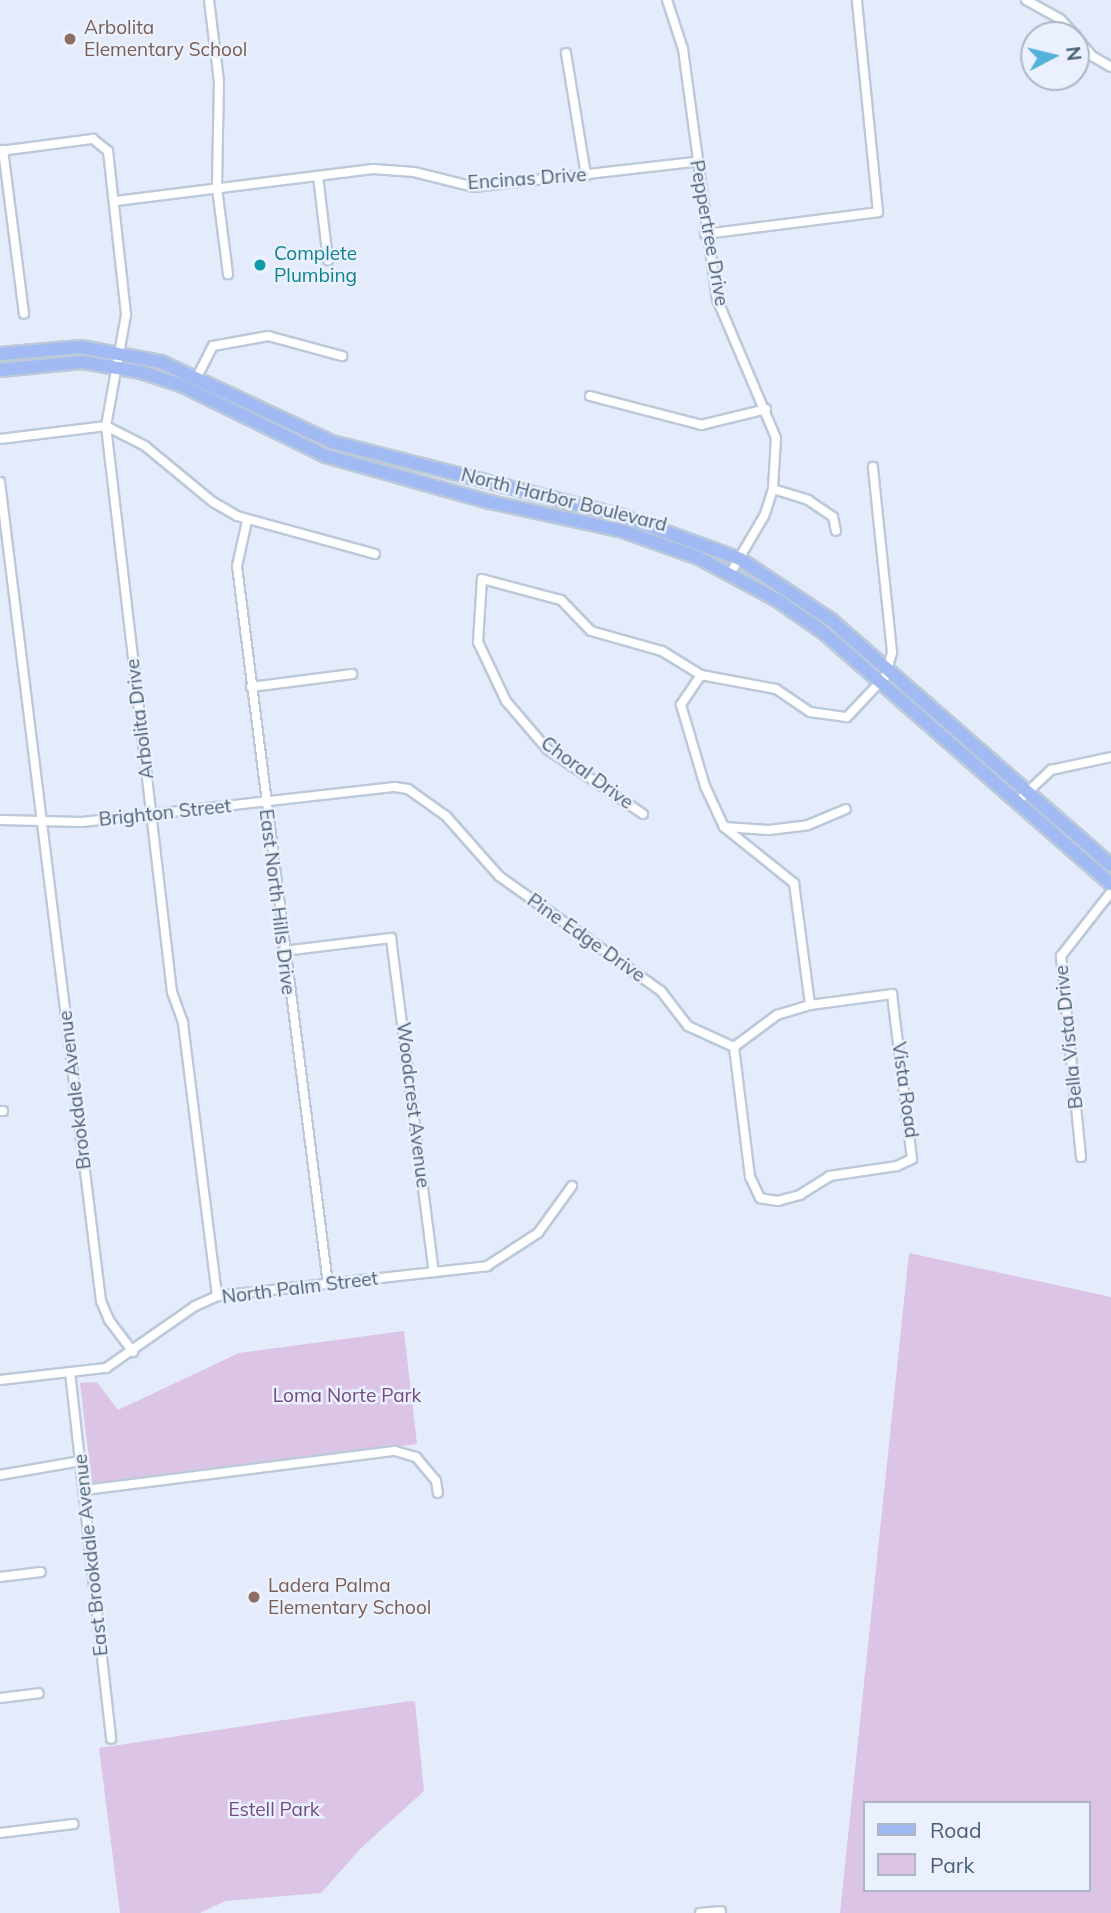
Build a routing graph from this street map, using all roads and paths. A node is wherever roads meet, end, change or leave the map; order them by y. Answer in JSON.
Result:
{"nodes":[{"id":1,"x":209,"y":0,"type":"edge"},
{"id":2,"x":667,"y":0,"type":"edge"},
{"id":3,"x":857,"y":0,"type":"edge"},
{"id":4,"x":1026,"y":0,"type":"edge"},
{"id":5,"x":1062,"y":21,"type":"edge"},
{"id":6,"x":566,"y":52,"type":"dead end"},
{"id":7,"x":1090,"y":55,"type":"edge"},
{"id":8,"x":1111,"y":67,"type":"edge"},
{"id":9,"x":2,"y":151,"type":"edge"},
{"id":10,"x":695,"y":162,"type":"junction"},
{"id":11,"x":586,"y":175,"type":"junction"},
{"id":12,"x":318,"y":176,"type":"junction"},
{"id":13,"x":217,"y":188,"type":"junction"},
{"id":14,"x":116,"y":201,"type":"junction"},
{"id":15,"x":705,"y":234,"type":"junction"},
{"id":16,"x":328,"y":260,"type":"dead end"},
{"id":17,"x":228,"y":274,"type":"dead end"},
{"id":18,"x":24,"y":314,"type":"dead end"},
{"id":19,"x":121,"y":352,"type":"junction"},
{"id":20,"x":0,"y":354,"type":"edge"},
{"id":21,"x":342,"y":356,"type":"dead end"},
{"id":22,"x":118,"y":367,"type":"junction"},
{"id":23,"x":0,"y":370,"type":"edge"},
{"id":24,"x":197,"y":377,"type":"junction"},
{"id":25,"x":590,"y":396,"type":"dead end"},
{"id":26,"x":765,"y":409,"type":"junction"},
{"id":27,"x":106,"y":426,"type":"junction"},
{"id":28,"x":0,"y":439,"type":"edge"},
{"id":29,"x":873,"y":467,"type":"dead end"},
{"id":30,"x":0,"y":482,"type":"edge"},
{"id":31,"x":773,"y":489,"type":"junction"},
{"id":32,"x":247,"y":521,"type":"junction"},
{"id":33,"x":836,"y":531,"type":"dead end"},
{"id":34,"x":375,"y":554,"type":"dead end"},
{"id":35,"x":740,"y":559,"type":"junction"},
{"id":36,"x":730,"y":574,"type":"junction"},
{"id":37,"x":352,"y":674,"type":"dead end"},
{"id":38,"x":701,"y":675,"type":"junction"},
{"id":39,"x":884,"y":676,"type":"junction"},
{"id":40,"x":251,"y":687,"type":"junction"},
{"id":41,"x":1111,"y":757,"type":"edge"},
{"id":42,"x":1028,"y":790,"type":"junction"},
{"id":43,"x":264,"y":802,"type":"junction"},
{"id":44,"x":1017,"y":802,"type":"junction"},
{"id":45,"x":846,"y":809,"type":"dead end"},
{"id":46,"x":150,"y":814,"type":"junction"},
{"id":47,"x":643,"y":814,"type":"dead end"},
{"id":48,"x":446,"y":816,"type":"joint"},
{"id":49,"x":42,"y":819,"type":"junction"},
{"id":50,"x":0,"y":820,"type":"edge"},
{"id":51,"x":724,"y":827,"type":"junction"},
{"id":52,"x":1111,"y":865,"type":"edge"},
{"id":53,"x":1111,"y":884,"type":"edge"},
{"id":54,"x":1111,"y":892,"type":"edge"},
{"id":55,"x":283,"y":951,"type":"junction"},
{"id":56,"x":810,"y":1005,"type":"junction"},
{"id":57,"x":734,"y":1047,"type":"junction"},
{"id":58,"x":1081,"y":1157,"type":"dead end"},
{"id":59,"x":572,"y":1185,"type":"dead end"},
{"id":60,"x":434,"y":1272,"type":"junction"},
{"id":61,"x":328,"y":1284,"type":"junction"},
{"id":62,"x":217,"y":1296,"type":"junction"},
{"id":63,"x":134,"y":1352,"type":"junction"},
{"id":64,"x":70,"y":1372,"type":"junction"},
{"id":65,"x":0,"y":1380,"type":"edge"},
{"id":66,"x":81,"y":1461,"type":"junction"},
{"id":67,"x":0,"y":1475,"type":"edge"},
{"id":68,"x":85,"y":1490,"type":"junction"},
{"id":69,"x":438,"y":1493,"type":"dead end"},
{"id":70,"x":41,"y":1572,"type":"dead end"},
{"id":71,"x":0,"y":1577,"type":"edge"},
{"id":72,"x":39,"y":1693,"type":"dead end"},
{"id":73,"x":0,"y":1698,"type":"edge"},
{"id":74,"x":111,"y":1739,"type":"dead end"},
{"id":75,"x":73,"y":1824,"type":"dead end"},
{"id":76,"x":0,"y":1833,"type":"edge"},
{"id":77,"x":721,"y":1911,"type":"dead end"},
{"id":78,"x":700,"y":1913,"type":"edge"}],
"edges":[{"from":1,"to":13,"type":"street"},
{"from":2,"to":10,"type":"street","name":"Peppertree Drive"},
{"from":3,"to":15,"type":"street"},
{"from":4,"to":5,"type":"street"},
{"from":6,"to":11,"type":"street"},
{"from":7,"to":8,"type":"street"},
{"from":9,"to":14,"type":"street","name":"Arbolita Drive"},
{"from":9,"to":18,"type":"street"},
{"from":10,"to":11,"type":"street","name":"Encinas Drive"},
{"from":10,"to":15,"type":"street","name":"Peppertree Drive"},
{"from":11,"to":12,"type":"street","name":"Encinas Drive"},
{"from":12,"to":13,"type":"street","name":"Encinas Drive"},
{"from":12,"to":16,"type":"street"},
{"from":13,"to":14,"type":"street","name":"Encinas Drive"},
{"from":13,"to":17,"type":"street"},
{"from":14,"to":19,"type":"street","name":"Arbolita Drive"},
{"from":15,"to":26,"type":"street","name":"Peppertree Drive"},
{"from":19,"to":20,"type":"main road","name":"North Harbor Boulevard"},
{"from":19,"to":22,"type":"street","name":"Arbolita Drive"},
{"from":19,"to":24,"type":"main road","name":"North Harbor Boulevard"},
{"from":21,"to":24,"type":"street"},
{"from":22,"to":23,"type":"main road","name":"North Harbor Boulevard"},
{"from":22,"to":27,"type":"street","name":"Arbolita Drive"},
{"from":22,"to":36,"type":"main road","name":"North Harbor Boulevard"},
{"from":24,"to":35,"type":"main road","name":"North Harbor Boulevard"},
{"from":25,"to":26,"type":"street"},
{"from":26,"to":31,"type":"street","name":"Peppertree Drive"},
{"from":27,"to":28,"type":"street"},
{"from":27,"to":32,"type":"street"},
{"from":27,"to":46,"type":"street","name":"Arbolita Drive"},
{"from":29,"to":39,"type":"street"},
{"from":30,"to":49,"type":"street"},
{"from":31,"to":33,"type":"street"},
{"from":31,"to":35,"type":"street","name":"Peppertree Drive"},
{"from":32,"to":34,"type":"street"},
{"from":32,"to":40,"type":"street","name":"East North Hills Drive"},
{"from":35,"to":36,"type":"street","name":"Peppertree Drive"},
{"from":35,"to":39,"type":"main road","name":"North Harbor Boulevard"},
{"from":36,"to":39,"type":"main road","name":"North Harbor Boulevard"},
{"from":37,"to":40,"type":"street"},
{"from":38,"to":39,"type":"street"},
{"from":38,"to":47,"type":"street","name":"Choral Drive"},
{"from":38,"to":51,"type":"street"},
{"from":39,"to":42,"type":"main road","name":"North Harbor Boulevard"},
{"from":39,"to":44,"type":"main road","name":"North Harbor Boulevard"},
{"from":40,"to":43,"type":"street","name":"East North Hills Drive"},
{"from":41,"to":42,"type":"street"},
{"from":42,"to":44,"type":"street"},
{"from":42,"to":52,"type":"main road","name":"North Harbor Boulevard"},
{"from":43,"to":46,"type":"street","name":"Brighton Street"},
{"from":43,"to":48,"type":"street","name":"Brighton Street"},
{"from":43,"to":55,"type":"street","name":"East North Hills Drive"},
{"from":44,"to":53,"type":"main road","name":"North Harbor Boulevard"},
{"from":45,"to":51,"type":"street"},
{"from":46,"to":49,"type":"street","name":"Brighton Street"},
{"from":46,"to":62,"type":"street","name":"Arbolita Drive"},
{"from":48,"to":57,"type":"street","name":"Pine Edge Drive"},
{"from":49,"to":50,"type":"street","name":"Brighton Street"},
{"from":49,"to":63,"type":"street","name":"Brookdale Avenue"},
{"from":51,"to":56,"type":"street"},
{"from":54,"to":58,"type":"street","name":"Bella Vista Drive"},
{"from":55,"to":60,"type":"street","name":"Woodcrest Avenue"},
{"from":55,"to":61,"type":"street","name":"East North Hills Drive"},
{"from":56,"to":57,"type":"street","name":"Vista Road"},
{"from":56,"to":57,"type":"street","name":"Vista Road"},
{"from":59,"to":60,"type":"street","name":"North Palm Street"},
{"from":60,"to":61,"type":"street","name":"North Palm Street"},
{"from":61,"to":62,"type":"street","name":"North Palm Street"},
{"from":62,"to":63,"type":"street","name":"North Palm Street"},
{"from":63,"to":64,"type":"street","name":"North Palm Street"},
{"from":64,"to":65,"type":"street","name":"North Palm Street"},
{"from":64,"to":66,"type":"street","name":"East Brookdale Avenue"},
{"from":66,"to":67,"type":"street"},
{"from":66,"to":68,"type":"street","name":"East Brookdale Avenue"},
{"from":68,"to":69,"type":"street"},
{"from":68,"to":74,"type":"street","name":"East Brookdale Avenue"},
{"from":70,"to":71,"type":"street"},
{"from":72,"to":73,"type":"street"},
{"from":75,"to":76,"type":"street"},
{"from":77,"to":78,"type":"street"}]}
